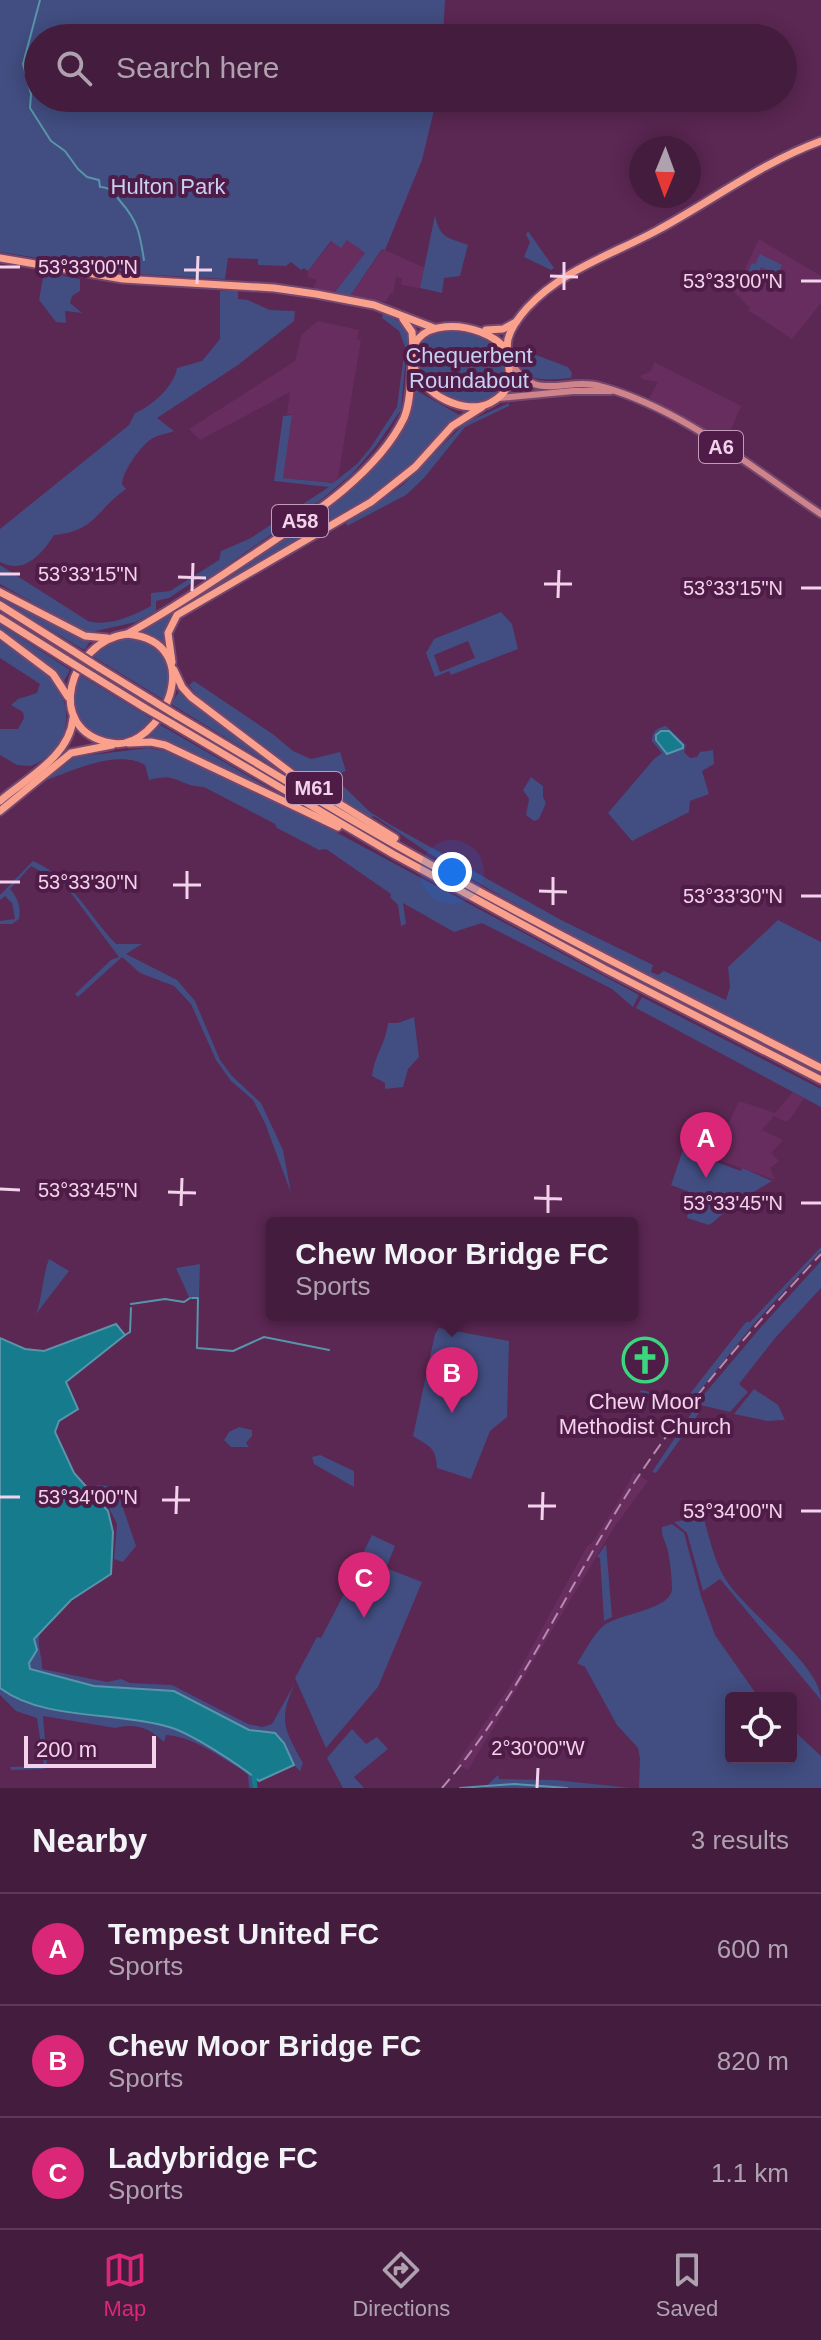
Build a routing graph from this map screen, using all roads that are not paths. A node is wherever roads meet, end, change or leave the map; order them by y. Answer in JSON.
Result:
{"nodes":[{"id":1,"x":821,"y":141,"type":"edge"},
{"id":2,"x":0,"y":258,"type":"edge"},
{"id":3,"x":397,"y":314,"type":"junction"},
{"id":4,"x":516,"y":322,"type":"junction"},
{"id":5,"x":434,"y":328,"type":"junction"},
{"id":6,"x":476,"y":330,"type":"junction"},
{"id":7,"x":413,"y":354,"type":"junction"},
{"id":8,"x":509,"y":356,"type":"junction"},
{"id":9,"x":614,"y":391,"type":"junction"},
{"id":10,"x":499,"y":398,"type":"junction"},
{"id":11,"x":484,"y":406,"type":"junction"},
{"id":12,"x":821,"y":514,"type":"edge"},
{"id":13,"x":0,"y":592,"type":"edge"},
{"id":14,"x":0,"y":605,"type":"edge"},
{"id":15,"x":0,"y":618,"type":"edge"},
{"id":16,"x":148,"y":623,"type":"junction"},
{"id":17,"x":80,"y":633,"type":"junction"},
{"id":18,"x":0,"y":634,"type":"edge"},
{"id":19,"x":127,"y":634,"type":"junction"},
{"id":20,"x":109,"y":638,"type":"junction"},
{"id":21,"x":173,"y":666,"type":"junction"},
{"id":22,"x":70,"y":700,"type":"junction"},
{"id":23,"x":73,"y":716,"type":"junction"},
{"id":24,"x":120,"y":744,"type":"junction"},
{"id":25,"x":0,"y":801,"type":"edge"},
{"id":26,"x":0,"y":811,"type":"edge"},
{"id":27,"x":393,"y":854,"type":"junction"},
{"id":28,"x":454,"y":876,"type":"junction"},
{"id":29,"x":821,"y":1068,"type":"edge"},
{"id":30,"x":821,"y":1080,"type":"edge"}],
"edges":[{"from":1,"to":4,"type":"highway"},
{"from":2,"to":3,"type":"highway"},
{"from":3,"to":5,"type":"highway"},
{"from":3,"to":7,"type":"highway"},
{"from":4,"to":6,"type":"highway"},
{"from":4,"to":8,"type":"highway"},
{"from":5,"to":6,"type":"highway"},
{"from":5,"to":7,"type":"highway"},
{"from":6,"to":8,"type":"highway"},
{"from":7,"to":11,"type":"highway"},
{"from":7,"to":16,"type":"highway","number":"A58"},
{"from":8,"to":9,"type":"main road","number":"A6"},
{"from":8,"to":10,"type":"highway"},
{"from":9,"to":10,"type":"main road","number":"A6"},
{"from":9,"to":12,"type":"main road","number":"A6"},
{"from":10,"to":11,"type":"highway","number":"A58"},
{"from":11,"to":21,"type":"highway","number":"A58"},
{"from":13,"to":17,"type":"highway"},
{"from":14,"to":28,"type":"highway","number":"M61","bridge":true},
{"from":15,"to":27,"type":"highway","number":"M61","bridge":true},
{"from":16,"to":17,"type":"highway"},
{"from":16,"to":19,"type":"highway","number":"A58"},
{"from":17,"to":20,"type":"highway"},
{"from":18,"to":22,"type":"highway"},
{"from":19,"to":20,"type":"highway","number":"A58"},
{"from":19,"to":21,"type":"highway"},
{"from":20,"to":22,"type":"highway"},
{"from":21,"to":24,"type":"highway","number":"A58"},
{"from":21,"to":28,"type":"highway","number":"M61"},
{"from":22,"to":23,"type":"highway"},
{"from":23,"to":24,"type":"highway"},
{"from":23,"to":25,"type":"highway"},
{"from":24,"to":26,"type":"highway","number":"A58"},
{"from":24,"to":27,"type":"highway","number":"M61"},
{"from":27,"to":30,"type":"highway","number":"M61"},
{"from":28,"to":29,"type":"highway","number":"M61"}]}
